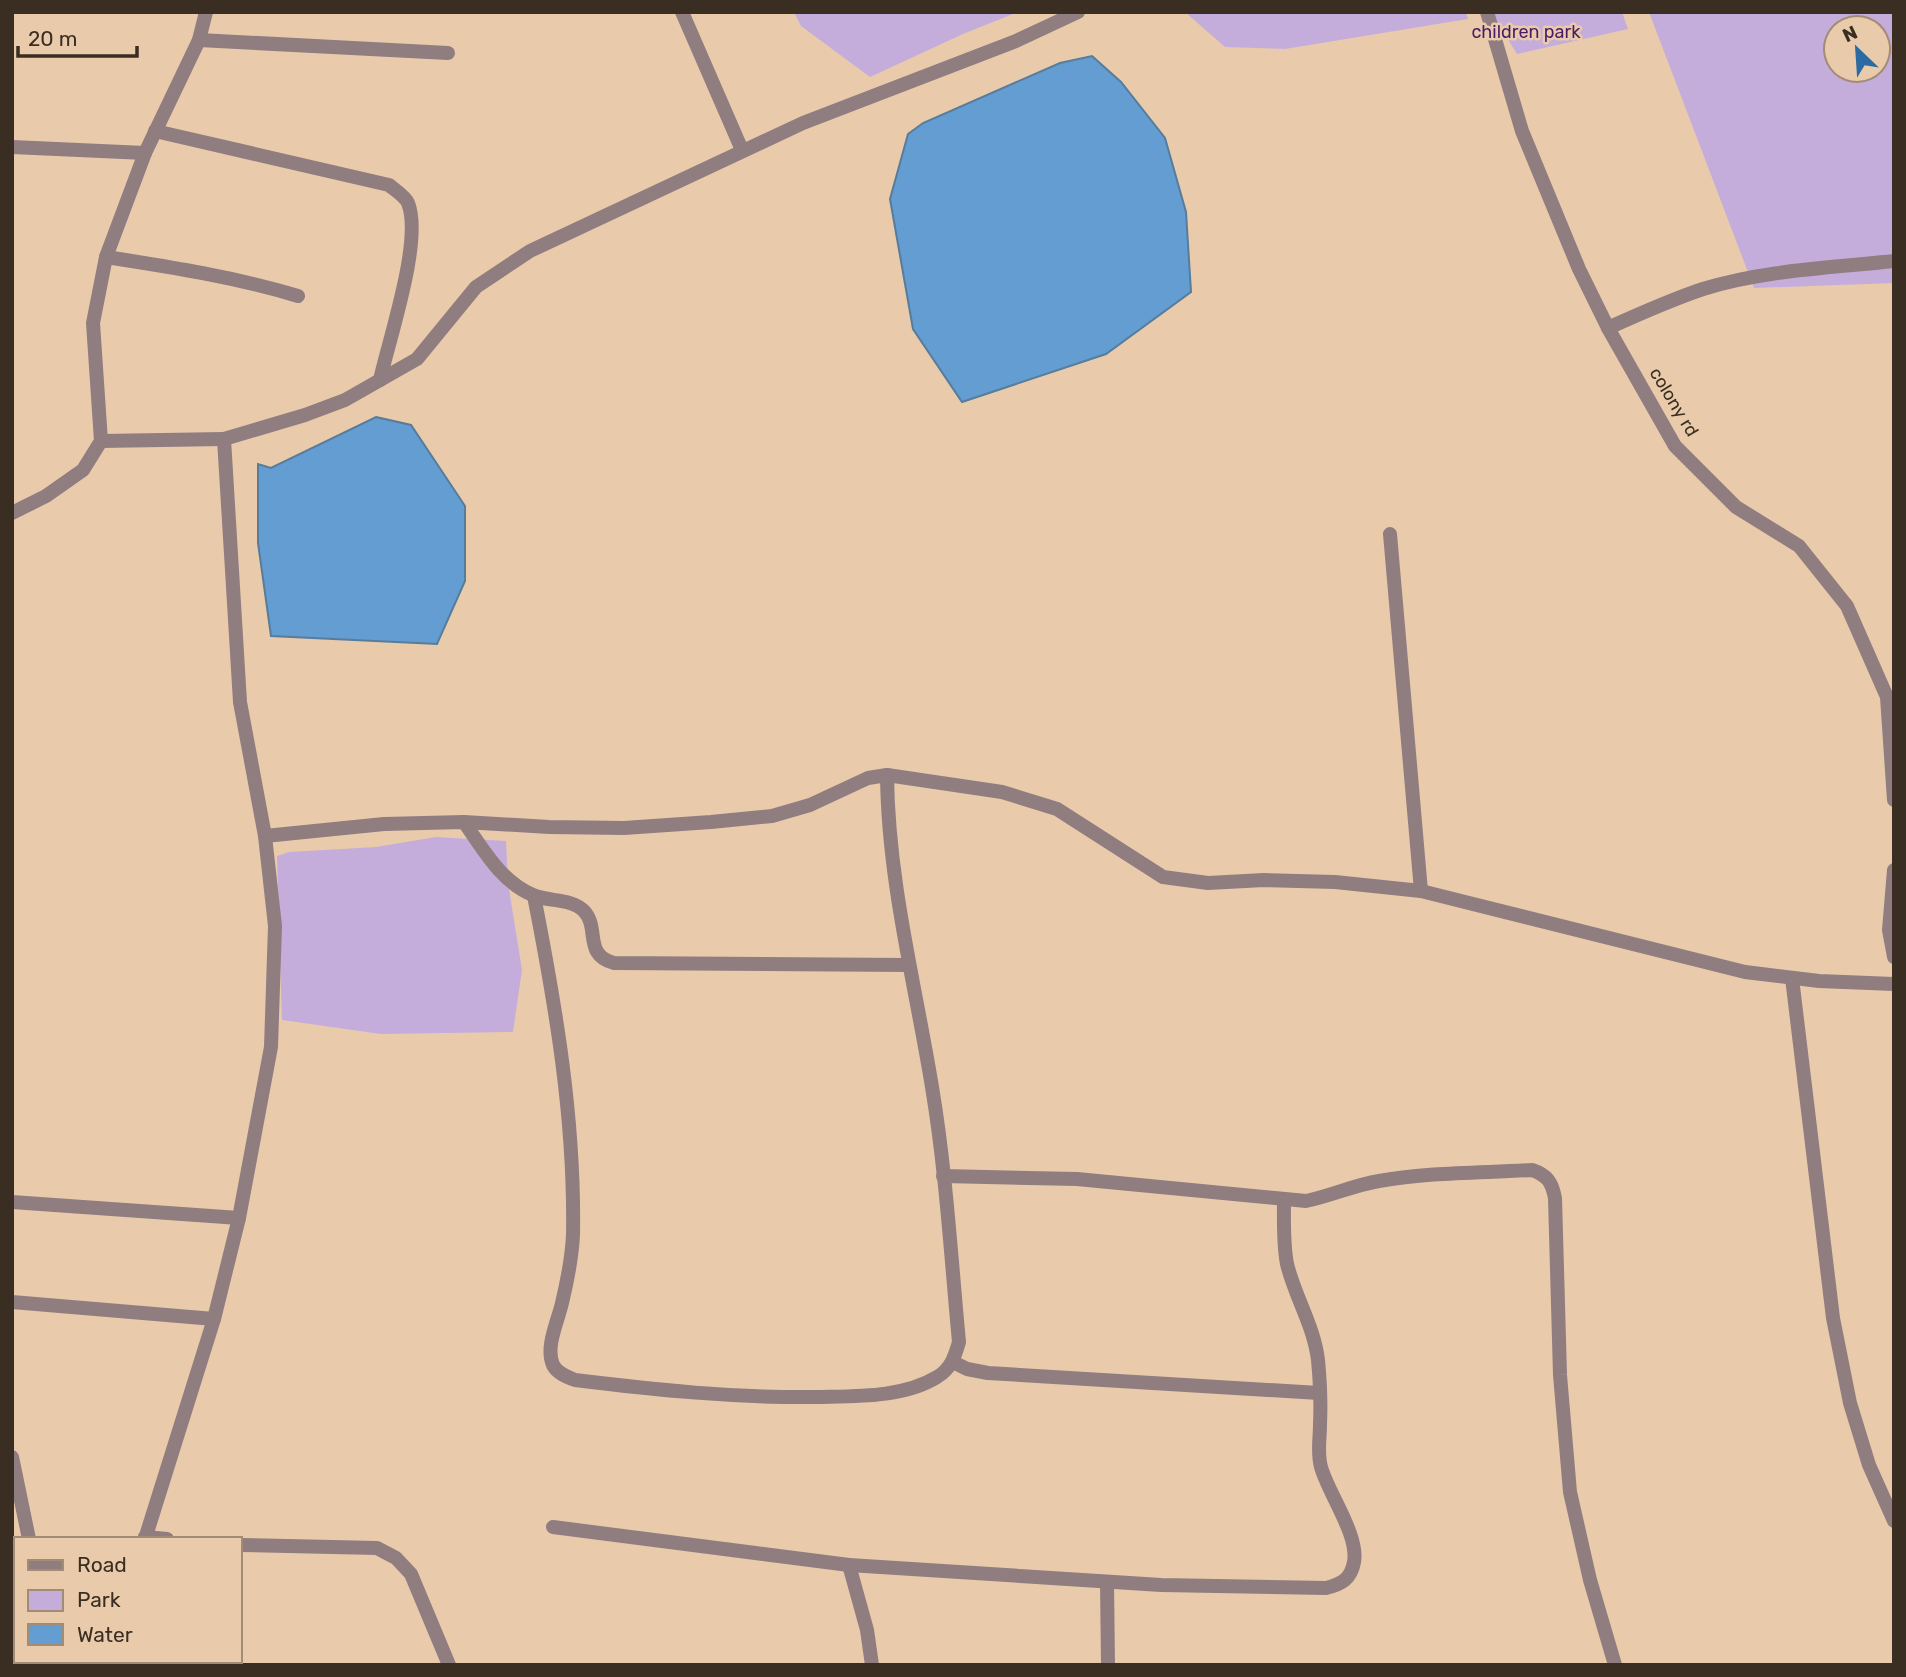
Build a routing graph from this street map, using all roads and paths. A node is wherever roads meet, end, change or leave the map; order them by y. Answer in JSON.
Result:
{"nodes":[{"id":1,"x":206,"y":12,"type":"edge"},
{"id":2,"x":682,"y":12,"type":"edge"},
{"id":3,"x":1077,"y":12,"type":"edge"},
{"id":4,"x":1487,"y":12,"type":"edge"},
{"id":5,"x":200,"y":40,"type":"junction"},
{"id":6,"x":447,"y":53,"type":"dead end"},
{"id":7,"x":155,"y":131,"type":"junction"},
{"id":8,"x":12,"y":148,"type":"edge"},
{"id":9,"x":742,"y":150,"type":"junction"},
{"id":10,"x":145,"y":153,"type":"junction"},
{"id":11,"x":106,"y":257,"type":"junction"},
{"id":12,"x":1894,"y":261,"type":"edge"},
{"id":13,"x":298,"y":296,"type":"dead end"},
{"id":14,"x":1608,"y":328,"type":"junction"},
{"id":15,"x":380,"y":380,"type":"junction"},
{"id":16,"x":224,"y":439,"type":"junction"},
{"id":17,"x":101,"y":441,"type":"junction"},
{"id":18,"x":12,"y":513,"type":"edge"},
{"id":19,"x":1390,"y":534,"type":"dead end"},
{"id":20,"x":1891,"y":696,"type":"edge"},
{"id":21,"x":887,"y":775,"type":"junction"},
{"id":22,"x":1894,"y":800,"type":"edge"},
{"id":23,"x":464,"y":822,"type":"junction"},
{"id":24,"x":265,"y":836,"type":"junction"},
{"id":25,"x":1894,"y":870,"type":"edge"},
{"id":26,"x":1421,"y":891,"type":"junction"},
{"id":27,"x":534,"y":896,"type":"junction"},
{"id":28,"x":1894,"y":957,"type":"edge"},
{"id":29,"x":909,"y":965,"type":"junction"},
{"id":30,"x":1792,"y":978,"type":"junction"},
{"id":31,"x":1894,"y":984,"type":"edge"},
{"id":32,"x":943,"y":1176,"type":"junction"},
{"id":33,"x":1284,"y":1200,"type":"junction"},
{"id":34,"x":12,"y":1202,"type":"edge"},
{"id":35,"x":239,"y":1218,"type":"junction"},
{"id":36,"x":12,"y":1302,"type":"edge"},
{"id":37,"x":214,"y":1319,"type":"junction"},
{"id":38,"x":953,"y":1362,"type":"junction"},
{"id":39,"x":1319,"y":1393,"type":"junction"},
{"id":40,"x":12,"y":1458,"type":"edge"},
{"id":41,"x":1894,"y":1521,"type":"edge"},
{"id":42,"x":553,"y":1527,"type":"dead end"},
{"id":43,"x":29,"y":1537,"type":"edge"},
{"id":44,"x":145,"y":1537,"type":"edge"},
{"id":45,"x":242,"y":1545,"type":"edge"},
{"id":46,"x":849,"y":1565,"type":"junction"},
{"id":47,"x":1107,"y":1582,"type":"junction"},
{"id":48,"x":449,"y":1665,"type":"edge"},
{"id":49,"x":872,"y":1665,"type":"edge"},
{"id":50,"x":1108,"y":1665,"type":"edge"},
{"id":51,"x":1615,"y":1665,"type":"edge"}],
"edges":[{"from":1,"to":5,"type":"street"},
{"from":2,"to":9,"type":"street"},
{"from":3,"to":9,"type":"street"},
{"from":4,"to":14,"type":"street","name":"colony rd"},
{"from":5,"to":6,"type":"street"},
{"from":5,"to":7,"type":"street"},
{"from":7,"to":10,"type":"street"},
{"from":7,"to":15,"type":"street"},
{"from":8,"to":10,"type":"street"},
{"from":9,"to":15,"type":"street"},
{"from":10,"to":11,"type":"street"},
{"from":11,"to":13,"type":"street"},
{"from":11,"to":17,"type":"street"},
{"from":12,"to":14,"type":"street"},
{"from":14,"to":20,"type":"street","name":"colony rd"},
{"from":15,"to":16,"type":"street"},
{"from":16,"to":17,"type":"street"},
{"from":16,"to":24,"type":"street"},
{"from":17,"to":18,"type":"street"},
{"from":19,"to":26,"type":"street"},
{"from":20,"to":22,"type":"street","name":"colony rd"},
{"from":21,"to":23,"type":"street"},
{"from":21,"to":26,"type":"street"},
{"from":21,"to":29,"type":"street"},
{"from":23,"to":24,"type":"street"},
{"from":23,"to":27,"type":"street"},
{"from":24,"to":35,"type":"street"},
{"from":25,"to":28,"type":"street"},
{"from":26,"to":30,"type":"street"},
{"from":27,"to":29,"type":"street"},
{"from":27,"to":38,"type":"street"},
{"from":29,"to":32,"type":"street"},
{"from":30,"to":31,"type":"street"},
{"from":30,"to":41,"type":"street"},
{"from":32,"to":33,"type":"street"},
{"from":32,"to":38,"type":"street"},
{"from":33,"to":39,"type":"street"},
{"from":33,"to":51,"type":"street"},
{"from":34,"to":35,"type":"street"},
{"from":35,"to":37,"type":"street"},
{"from":36,"to":37,"type":"street"},
{"from":37,"to":44,"type":"street"},
{"from":38,"to":39,"type":"street"},
{"from":39,"to":47,"type":"street"},
{"from":40,"to":43,"type":"street"},
{"from":42,"to":46,"type":"street"},
{"from":45,"to":48,"type":"street"},
{"from":46,"to":47,"type":"street"},
{"from":46,"to":49,"type":"street"},
{"from":47,"to":50,"type":"street"}]}
